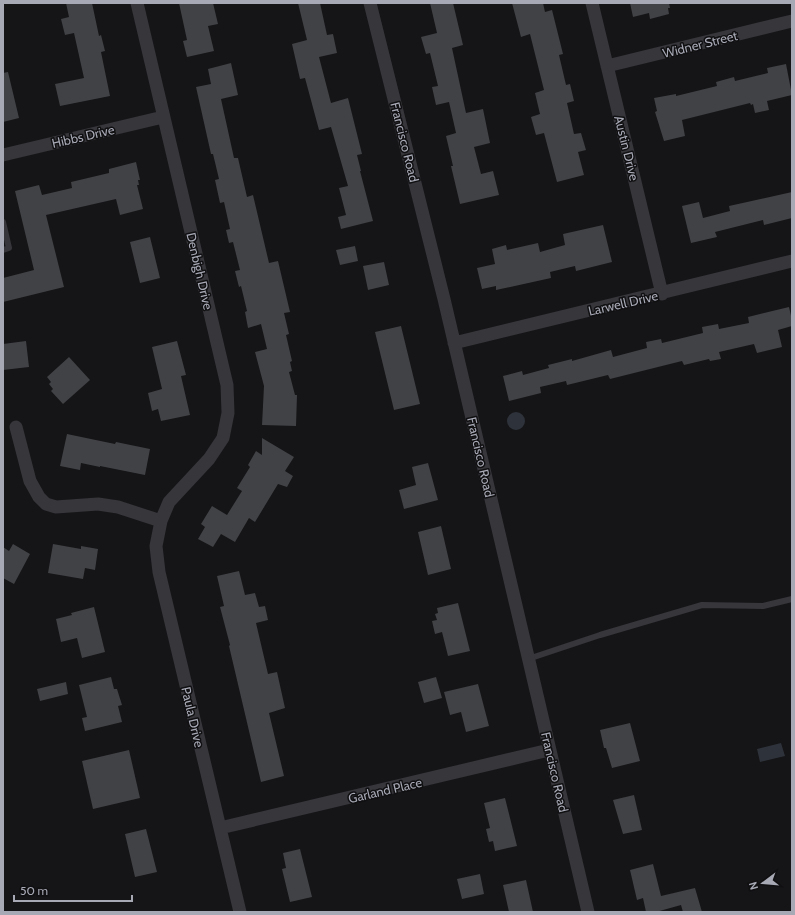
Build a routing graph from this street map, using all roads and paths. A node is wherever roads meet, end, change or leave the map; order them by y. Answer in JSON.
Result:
{"nodes":[{"id":1,"x":137,"y":3,"type":"edge"},
{"id":2,"x":370,"y":3,"type":"edge"},
{"id":3,"x":592,"y":3,"type":"edge"},
{"id":4,"x":792,"y":21,"type":"edge"},
{"id":5,"x":607,"y":66,"type":"junction"},
{"id":6,"x":164,"y":117,"type":"junction"},
{"id":7,"x":3,"y":155,"type":"edge"},
{"id":8,"x":3,"y":222,"type":"edge"},
{"id":9,"x":3,"y":250,"type":"edge"},
{"id":10,"x":792,"y":262,"type":"edge"},
{"id":11,"x":662,"y":294,"type":"junction"},
{"id":12,"x":454,"y":343,"type":"junction"},
{"id":13,"x":16,"y":427,"type":"dead end"},
{"id":14,"x":161,"y":521,"type":"junction"},
{"id":15,"x":792,"y":599,"type":"edge"},
{"id":16,"x":528,"y":659,"type":"junction"},
{"id":17,"x":550,"y":750,"type":"junction"},
{"id":18,"x":220,"y":828,"type":"junction"},
{"id":19,"x":240,"y":912,"type":"edge"},
{"id":20,"x":588,"y":912,"type":"edge"}],
"edges":[{"from":1,"to":6,"type":"street","name":"Denbigh Drive"},
{"from":2,"to":12,"type":"street","name":"Francisco Road"},
{"from":3,"to":5,"type":"street","name":"Austin Drive"},
{"from":4,"to":5,"type":"street","name":"Widner Street"},
{"from":5,"to":11,"type":"street","name":"Austin Drive"},
{"from":6,"to":7,"type":"street","name":"Hibbs Drive"},
{"from":6,"to":14,"type":"street","name":"Denbigh Drive"},
{"from":8,"to":9,"type":"lane"},
{"from":10,"to":11,"type":"street","name":"Larwell Drive"},
{"from":11,"to":12,"type":"street","name":"Larwell Drive"},
{"from":12,"to":16,"type":"street","name":"Francisco Road"},
{"from":13,"to":14,"type":"street"},
{"from":14,"to":18,"type":"street","name":"Paula Drive"},
{"from":15,"to":16,"type":"lane"},
{"from":16,"to":17,"type":"street","name":"Francisco Road"},
{"from":17,"to":18,"type":"street","name":"Garland Place"},
{"from":17,"to":20,"type":"street","name":"Francisco Road"},
{"from":18,"to":19,"type":"street","name":"Paula Drive"}]}
